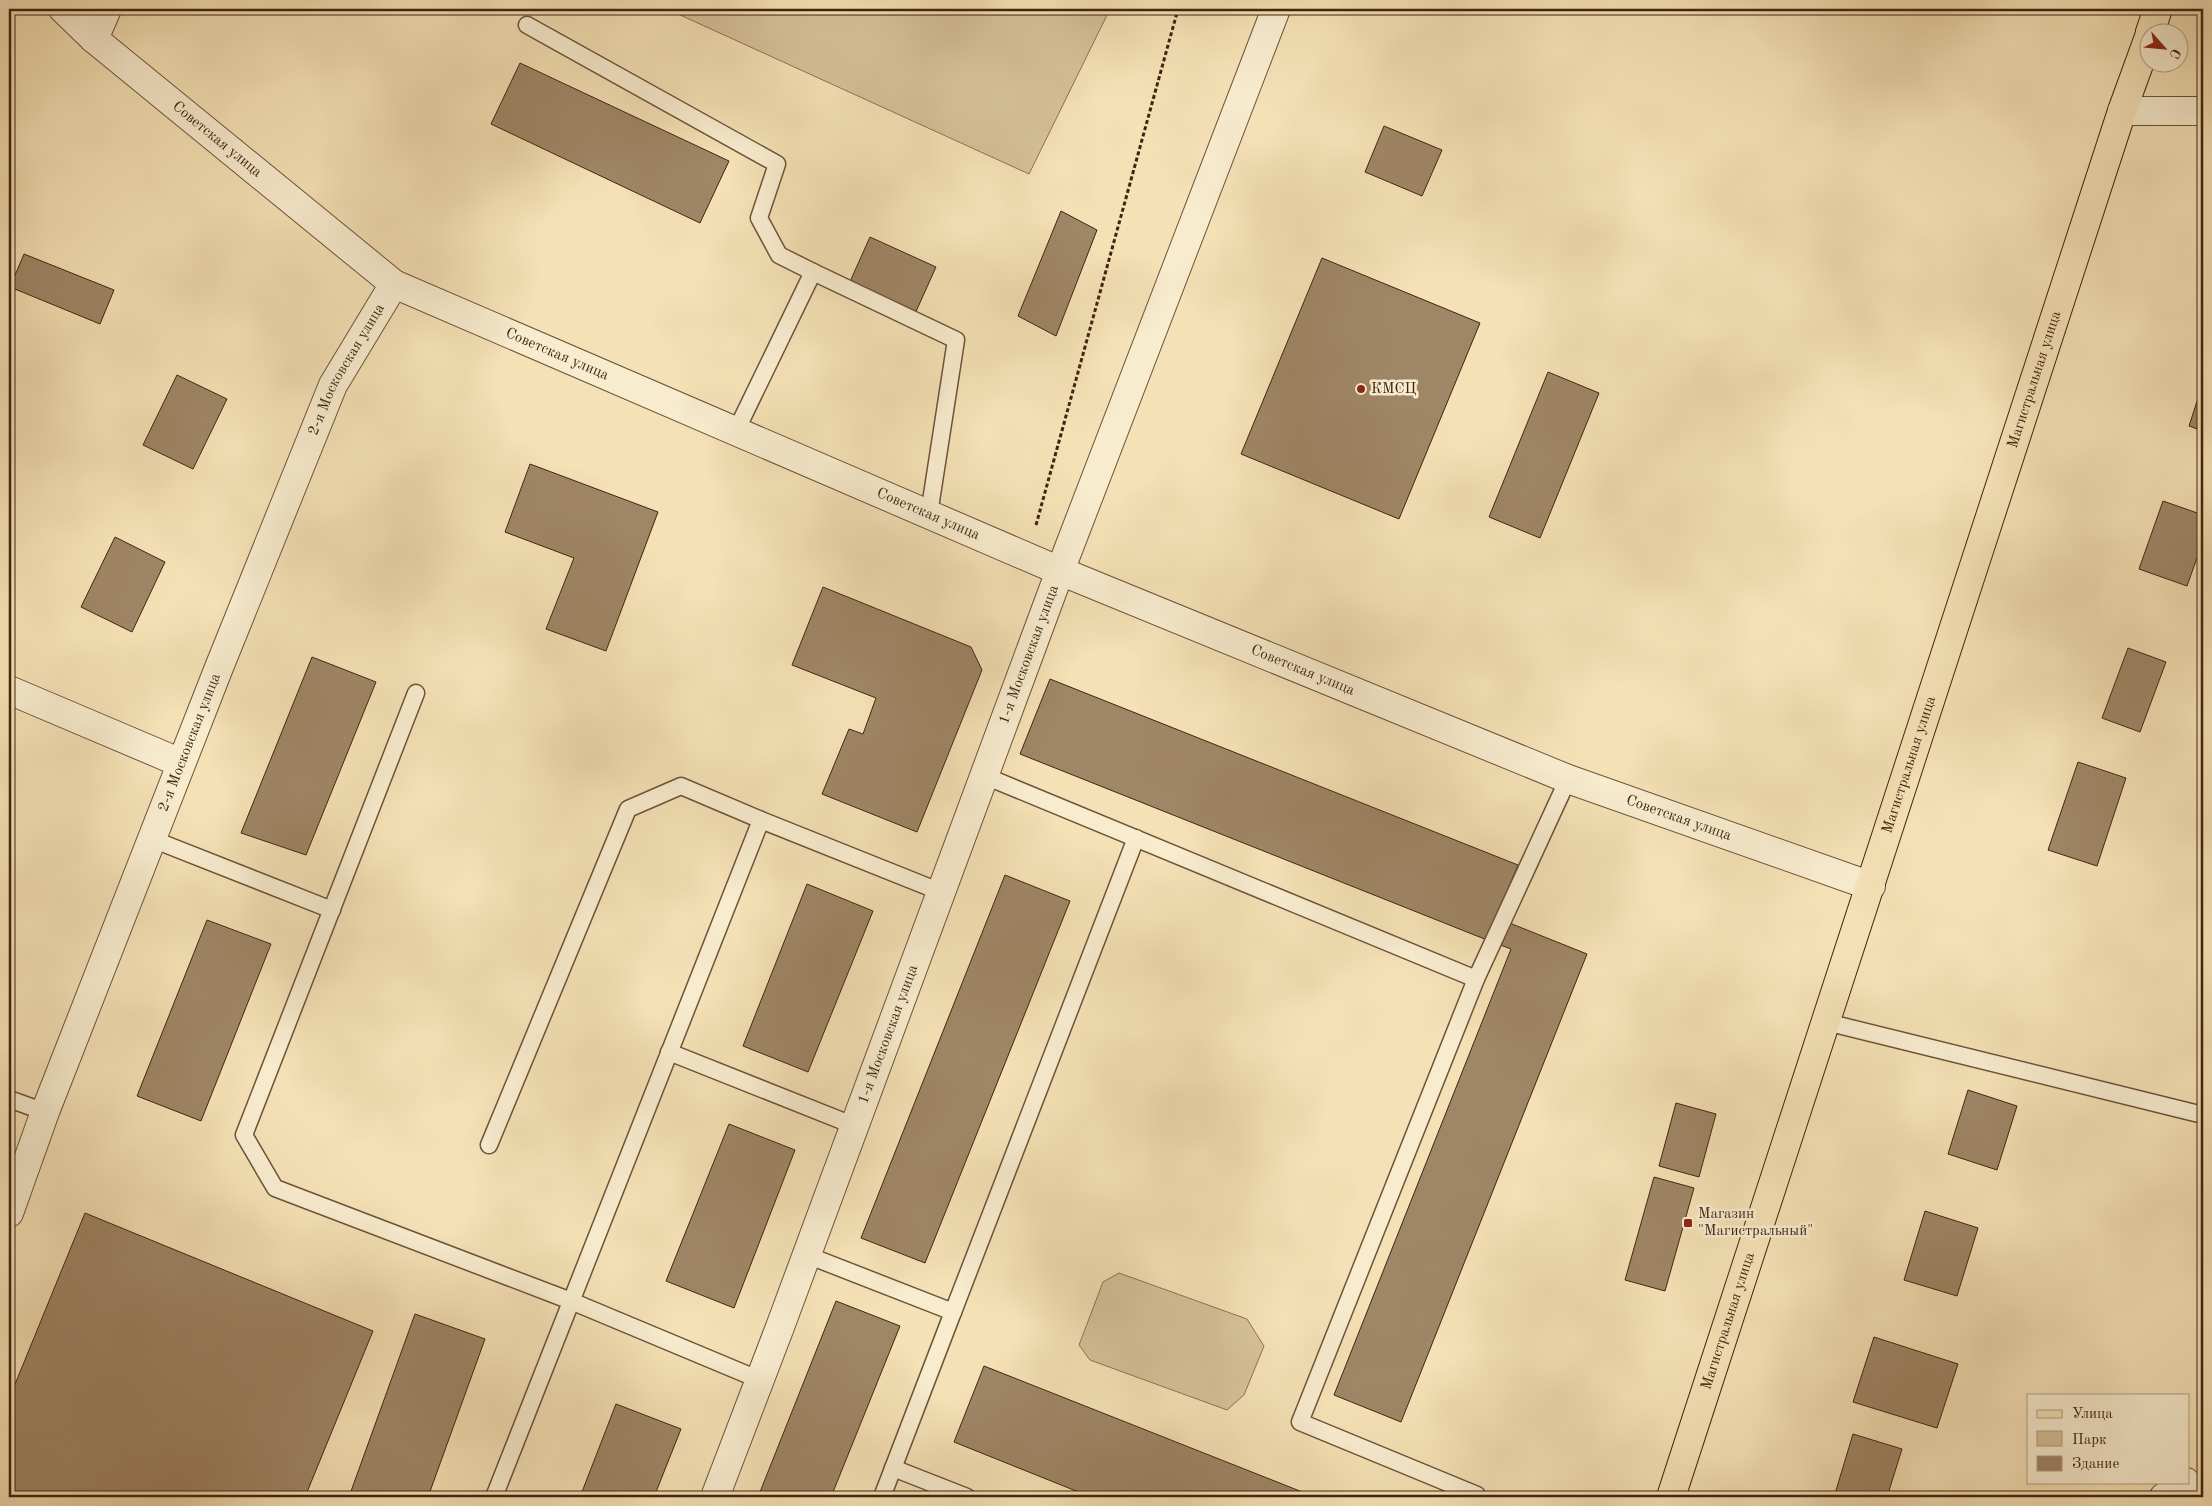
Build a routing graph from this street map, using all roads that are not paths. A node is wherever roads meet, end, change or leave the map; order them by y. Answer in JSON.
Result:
{"nodes":[{"id":1,"x":63,"y":9,"type":"edge"},
{"id":2,"x":107,"y":9,"type":"edge"},
{"id":3,"x":1276,"y":9,"type":"edge"},
{"id":4,"x":2158,"y":9,"type":"edge"},
{"id":5,"x":2154,"y":22,"type":"edge"},
{"id":6,"x":527,"y":25,"type":"dead end"},
{"id":7,"x":94,"y":39,"type":"junction"},
{"id":8,"x":2140,"y":61,"type":"edge"},
{"id":9,"x":2122,"y":111,"type":"junction"},
{"id":10,"x":2203,"y":111,"type":"edge"},
{"id":11,"x":813,"y":272,"type":"junction"},
{"id":12,"x":394,"y":284,"type":"junction"},
{"id":13,"x":736,"y":431,"type":"junction"},
{"id":14,"x":929,"y":514,"type":"junction"},
{"id":15,"x":1060,"y":571,"type":"junction"},
{"id":16,"x":9,"y":690,"type":"edge"},
{"id":17,"x":416,"y":692,"type":"dead end"},
{"id":18,"x":181,"y":764,"type":"junction"},
{"id":19,"x":985,"y":776,"type":"junction"},
{"id":20,"x":1568,"y":779,"type":"junction"},
{"id":21,"x":761,"y":820,"type":"junction"},
{"id":22,"x":1136,"y":838,"type":"junction"},
{"id":23,"x":152,"y":839,"type":"junction"},
{"id":24,"x":1871,"y":886,"type":"junction"},
{"id":25,"x":941,"y":892,"type":"junction"},
{"id":26,"x":332,"y":910,"type":"junction"},
{"id":27,"x":1476,"y":979,"type":"junction"},
{"id":28,"x":1826,"y":1022,"type":"junction"},
{"id":29,"x":669,"y":1052,"type":"junction"},
{"id":30,"x":9,"y":1100,"type":"edge"},
{"id":31,"x":45,"y":1112,"type":"junction"},
{"id":32,"x":2203,"y":1115,"type":"edge"},
{"id":33,"x":855,"y":1126,"type":"junction"},
{"id":34,"x":489,"y":1145,"type":"dead end"},
{"id":35,"x":9,"y":1213,"type":"edge"},
{"id":36,"x":807,"y":1255,"type":"junction"},
{"id":37,"x":571,"y":1301,"type":"junction"},
{"id":38,"x":954,"y":1312,"type":"junction"},
{"id":39,"x":760,"y":1380,"type":"junction"},
{"id":40,"x":893,"y":1468,"type":"junction"},
{"id":41,"x":2203,"y":1472,"type":"edge"},
{"id":42,"x":2190,"y":1479,"type":"edge"},
{"id":43,"x":2183,"y":1484,"type":"edge"},
{"id":44,"x":494,"y":1497,"type":"edge"},
{"id":45,"x":715,"y":1497,"type":"edge"},
{"id":46,"x":882,"y":1497,"type":"edge"},
{"id":47,"x":967,"y":1497,"type":"edge"},
{"id":48,"x":1476,"y":1497,"type":"edge"},
{"id":49,"x":1671,"y":1497,"type":"edge"},
{"id":50,"x":2164,"y":1497,"type":"edge"}],
"edges":[{"from":1,"to":7,"type":"street","name":"Советская улица"},
{"from":2,"to":7,"type":"street"},
{"from":3,"to":15,"type":"street","name":"1-я Московская улица"},
{"from":4,"to":5,"type":"main road","name":"Магистральная улица"},
{"from":6,"to":11,"type":"lane"},
{"from":7,"to":12,"type":"street","name":"Советская улица"},
{"from":8,"to":9,"type":"main road","name":"Магистральная улица"},
{"from":9,"to":10,"type":"street"},
{"from":9,"to":24,"type":"main road","name":"Магистральная улица"},
{"from":11,"to":13,"type":"lane"},
{"from":11,"to":14,"type":"lane"},
{"from":12,"to":13,"type":"street","name":"Советская улица"},
{"from":12,"to":18,"type":"street","name":"2-я Московская улица"},
{"from":13,"to":14,"type":"street","name":"Советская улица"},
{"from":14,"to":15,"type":"street","name":"Советская улица"},
{"from":15,"to":19,"type":"street","name":"1-я Московская улица"},
{"from":15,"to":20,"type":"street","name":"Советская улица"},
{"from":16,"to":18,"type":"street"},
{"from":17,"to":26,"type":"lane"},
{"from":18,"to":23,"type":"street","name":"2-я Московская улица"},
{"from":19,"to":22,"type":"lane"},
{"from":19,"to":25,"type":"street","name":"1-я Московская улица"},
{"from":20,"to":24,"type":"street","name":"Советская улица"},
{"from":20,"to":27,"type":"lane"},
{"from":21,"to":25,"type":"lane"},
{"from":21,"to":29,"type":"lane"},
{"from":21,"to":34,"type":"lane"},
{"from":22,"to":27,"type":"lane"},
{"from":22,"to":38,"type":"lane"},
{"from":23,"to":26,"type":"lane"},
{"from":23,"to":31,"type":"street","name":"2-я Московская улица"},
{"from":24,"to":28,"type":"main road","name":"Магистральная улица"},
{"from":25,"to":33,"type":"street","name":"1-я Московская улица"},
{"from":26,"to":37,"type":"lane"},
{"from":27,"to":48,"type":"lane"},
{"from":28,"to":32,"type":"lane"},
{"from":28,"to":49,"type":"main road","name":"Магистральная улица"},
{"from":29,"to":33,"type":"lane"},
{"from":29,"to":37,"type":"lane"},
{"from":30,"to":31,"type":"lane"},
{"from":31,"to":35,"type":"street","name":"2-я Московская улица"},
{"from":33,"to":36,"type":"street","name":"1-я Московская улица"},
{"from":36,"to":38,"type":"lane"},
{"from":36,"to":39,"type":"street","name":"1-я Московская улица"},
{"from":37,"to":39,"type":"lane"},
{"from":37,"to":44,"type":"lane"},
{"from":38,"to":40,"type":"lane"},
{"from":39,"to":45,"type":"street","name":"1-я Московская улица"},
{"from":40,"to":46,"type":"lane"},
{"from":40,"to":47,"type":"lane"},
{"from":41,"to":42,"type":"street"},
{"from":43,"to":50,"type":"street"}]}
